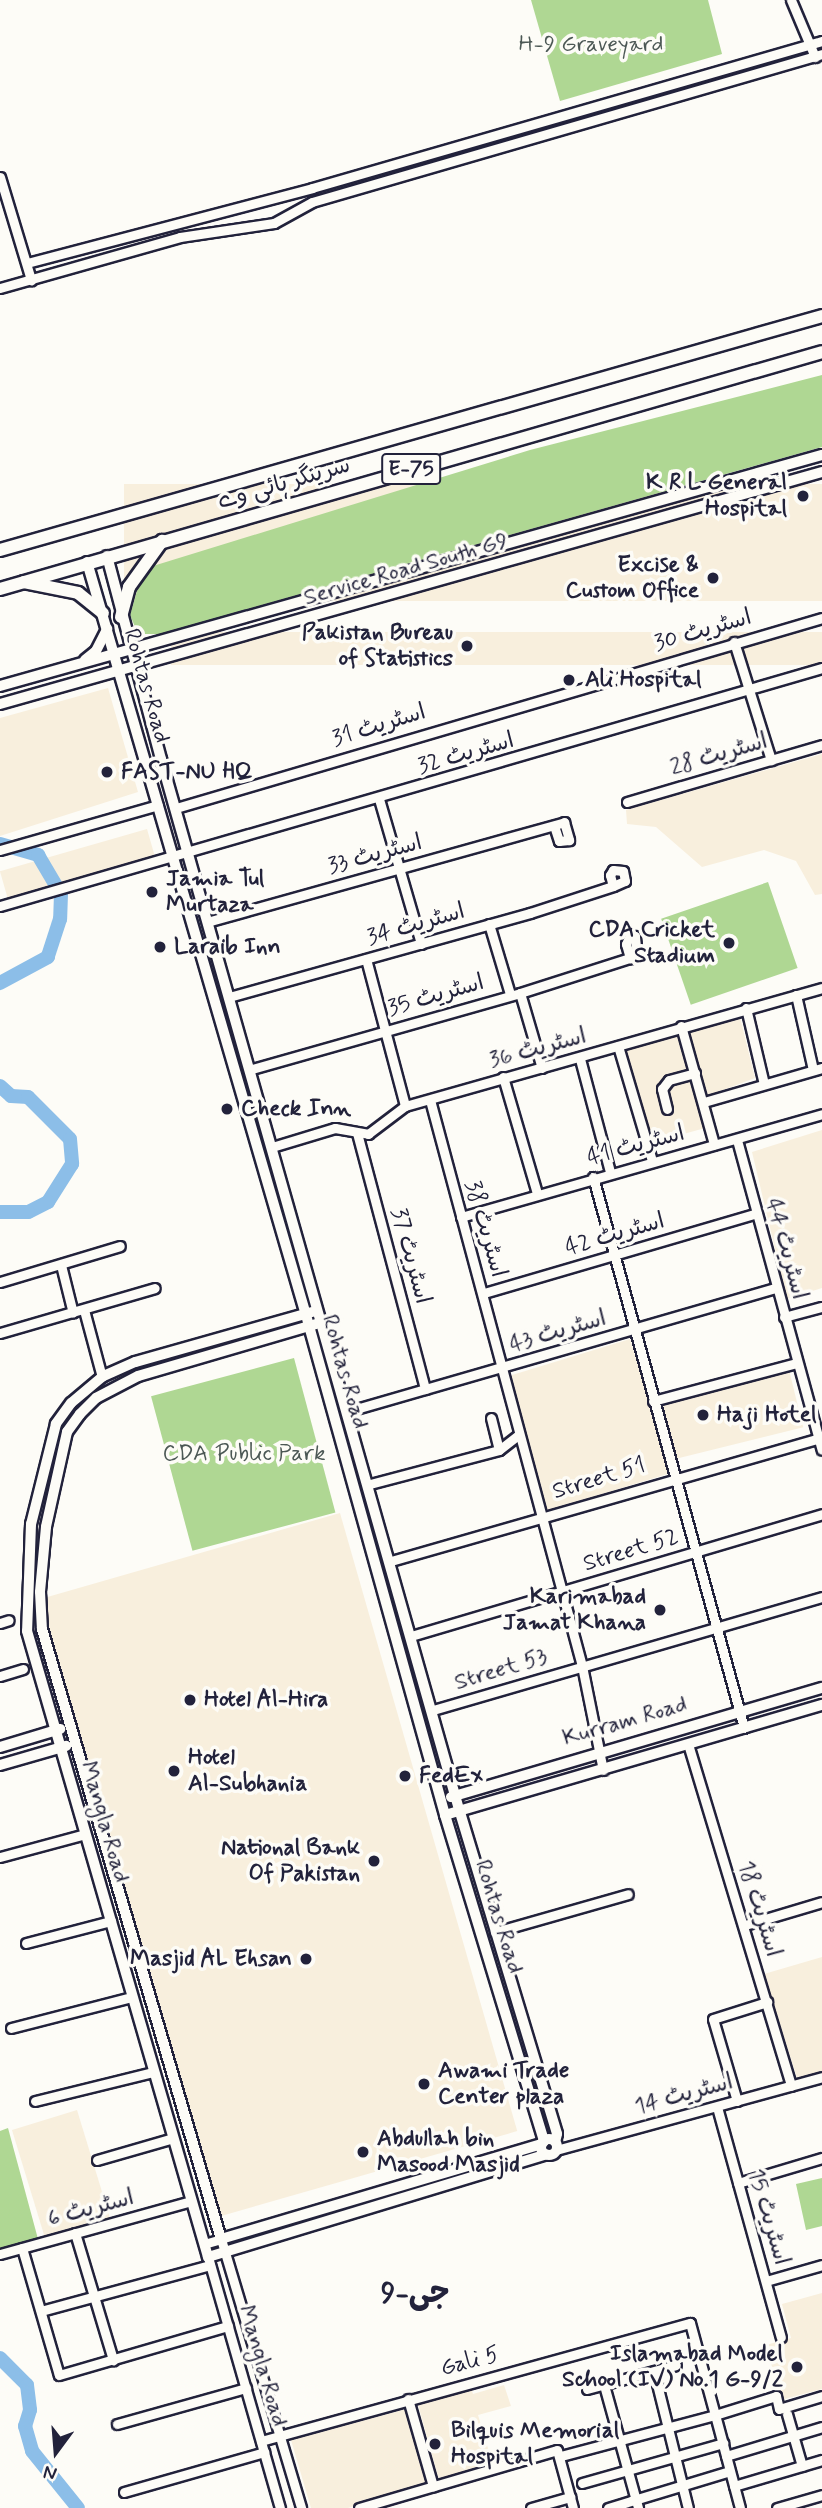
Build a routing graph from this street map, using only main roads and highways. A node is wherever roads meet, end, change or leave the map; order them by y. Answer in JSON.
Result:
{"nodes":[{"id":1,"x":822,"y":316,"type":"edge"},
{"id":2,"x":822,"y":352,"type":"edge"},
{"id":3,"x":822,"y":455,"type":"edge"},
{"id":4,"x":822,"y":472,"type":"edge"},
{"id":5,"x":606,"y":517,"type":"junction"},
{"id":6,"x":611,"y":533,"type":"junction"},
{"id":7,"x":162,"y":541,"type":"junction"},
{"id":8,"x":0,"y":550,"type":"edge"},
{"id":9,"x":107,"y":556,"type":"junction"},
{"id":10,"x":87,"y":562,"type":"junction"},
{"id":11,"x":23,"y":582,"type":"junction"},
{"id":12,"x":0,"y":589,"type":"edge"},
{"id":13,"x":103,"y":613,"type":"junction"},
{"id":14,"x":121,"y":617,"type":"junction"},
{"id":15,"x":107,"y":629,"type":"junction"},
{"id":16,"x":131,"y":649,"type":"junction"},
{"id":17,"x":114,"y":653,"type":"junction"},
{"id":18,"x":77,"y":664,"type":"junction"},
{"id":19,"x":136,"y":668,"type":"junction"},
{"id":20,"x":120,"y":672,"type":"junction"},
{"id":21,"x":0,"y":686,"type":"edge"},
{"id":22,"x":0,"y":704,"type":"edge"},
{"id":23,"x":161,"y":759,"type":"junction"},
{"id":24,"x":146,"y":761,"type":"junction"},
{"id":25,"x":318,"y":1310,"type":"junction"},
{"id":26,"x":307,"y":1321,"type":"junction"},
{"id":27,"x":322,"y":1322,"type":"junction"},
{"id":28,"x":398,"y":1586,"type":"junction"},
{"id":29,"x":384,"y":1590,"type":"junction"},
{"id":30,"x":822,"y":1688,"type":"edge"},
{"id":31,"x":822,"y":1705,"type":"edge"},
{"id":32,"x":70,"y":1726,"type":"junction"},
{"id":33,"x":55,"y":1730,"type":"junction"},
{"id":34,"x":75,"y":1744,"type":"junction"},
{"id":35,"x":0,"y":1747,"type":"edge"},
{"id":36,"x":61,"y":1747,"type":"junction"},
{"id":37,"x":0,"y":1765,"type":"edge"},
{"id":38,"x":456,"y":1796,"type":"junction"},
{"id":39,"x":441,"y":1799,"type":"junction"},
{"id":40,"x":459,"y":1809,"type":"junction"},
{"id":41,"x":444,"y":1815,"type":"junction"},
{"id":42,"x":549,"y":2146,"type":"junction"}],
"edges":[{"from":1,"to":8,"type":"highway","name":"سرینگر ہائی وے","number":"E-75"},
{"from":2,"to":7,"type":"highway","name":"سرینگر ہائی وے","number":"E-75"},
{"from":3,"to":5,"type":"main road","name":"Service Road South G9"},
{"from":4,"to":6,"type":"main road","name":"Service Road South G9"},
{"from":5,"to":6,"type":"main road"},
{"from":5,"to":16,"type":"main road","name":"Service Road South G9"},
{"from":6,"to":19,"type":"main road","name":"Service Road South G9"},
{"from":7,"to":9,"type":"highway","name":"سرینگر ہائی وے","number":"E-75"},
{"from":7,"to":14,"type":"highway"},
{"from":9,"to":10,"type":"highway","name":"سرینگر ہائی وے","number":"E-75"},
{"from":9,"to":14,"type":"main road","name":"Rohtas Road"},
{"from":10,"to":11,"type":"highway","name":"سرینگر ہائی وے","number":"E-75"},
{"from":10,"to":13,"type":"main road","name":"Rohtas Road"},
{"from":11,"to":12,"type":"highway","name":"سرینگر ہائی وے","number":"E-75"},
{"from":11,"to":13,"type":"highway"},
{"from":13,"to":15,"type":"main road","name":"Rohtas Road"},
{"from":14,"to":16,"type":"main road","name":"Rohtas Road"},
{"from":15,"to":17,"type":"main road","name":"Rohtas Road"},
{"from":15,"to":18,"type":"main road"},
{"from":16,"to":17,"type":"main road","name":"Service Road South G9"},
{"from":16,"to":19,"type":"main road","name":"Rohtas Road"},
{"from":17,"to":18,"type":"main road","name":"Service Road South G9"},
{"from":17,"to":20,"type":"main road","name":"Rohtas Road"},
{"from":18,"to":21,"type":"main road","name":"Service Road South G9"},
{"from":19,"to":20,"type":"main road","name":"Service Road South G9"},
{"from":19,"to":23,"type":"main road","name":"Rohtas Road"},
{"from":20,"to":22,"type":"main road","name":"Service Road South G9"},
{"from":20,"to":24,"type":"main road","name":"Rohtas Road"},
{"from":23,"to":24,"type":"main road"},
{"from":23,"to":25,"type":"main road","name":"Rohtas Road"},
{"from":24,"to":26,"type":"main road","name":"Rohtas Road"},
{"from":25,"to":26,"type":"main road","name":"Mangla Road"},
{"from":25,"to":27,"type":"main road","name":"Rohtas Road"},
{"from":26,"to":27,"type":"main road","name":"Mangla Road"},
{"from":26,"to":29,"type":"main road","name":"Rohtas Road"},
{"from":26,"to":32,"type":"main road","name":"Mangla Road"},
{"from":26,"to":33,"type":"main road","name":"Mangla Road"},
{"from":27,"to":28,"type":"main road","name":"Rohtas Road"},
{"from":28,"to":29,"type":"main road"},
{"from":28,"to":38,"type":"main road","name":"Rohtas Road"},
{"from":29,"to":39,"type":"main road","name":"Rohtas Road"},
{"from":30,"to":38,"type":"main road","name":"Kurram Road"},
{"from":31,"to":40,"type":"main road","name":"Kurram Road"},
{"from":32,"to":33,"type":"main road"},
{"from":32,"to":34,"type":"main road","name":"Mangla Road"},
{"from":33,"to":35,"type":"main road"},
{"from":33,"to":36,"type":"main road","name":"Mangla Road"},
{"from":34,"to":36,"type":"main road"},
{"from":34,"to":42,"type":"main road","name":"Mangla Road"},
{"from":36,"to":37,"type":"main road"},
{"from":36,"to":42,"type":"main road","name":"Mangla Road"},
{"from":38,"to":39,"type":"main road","name":"Kurram Road"},
{"from":38,"to":40,"type":"main road","name":"Rohtas Road"},
{"from":39,"to":41,"type":"main road","name":"Rohtas Road"},
{"from":40,"to":41,"type":"main road","name":"Kurram Road"},
{"from":40,"to":42,"type":"main road","name":"Rohtas Road"},
{"from":41,"to":42,"type":"main road","name":"Rohtas Road"}]}
